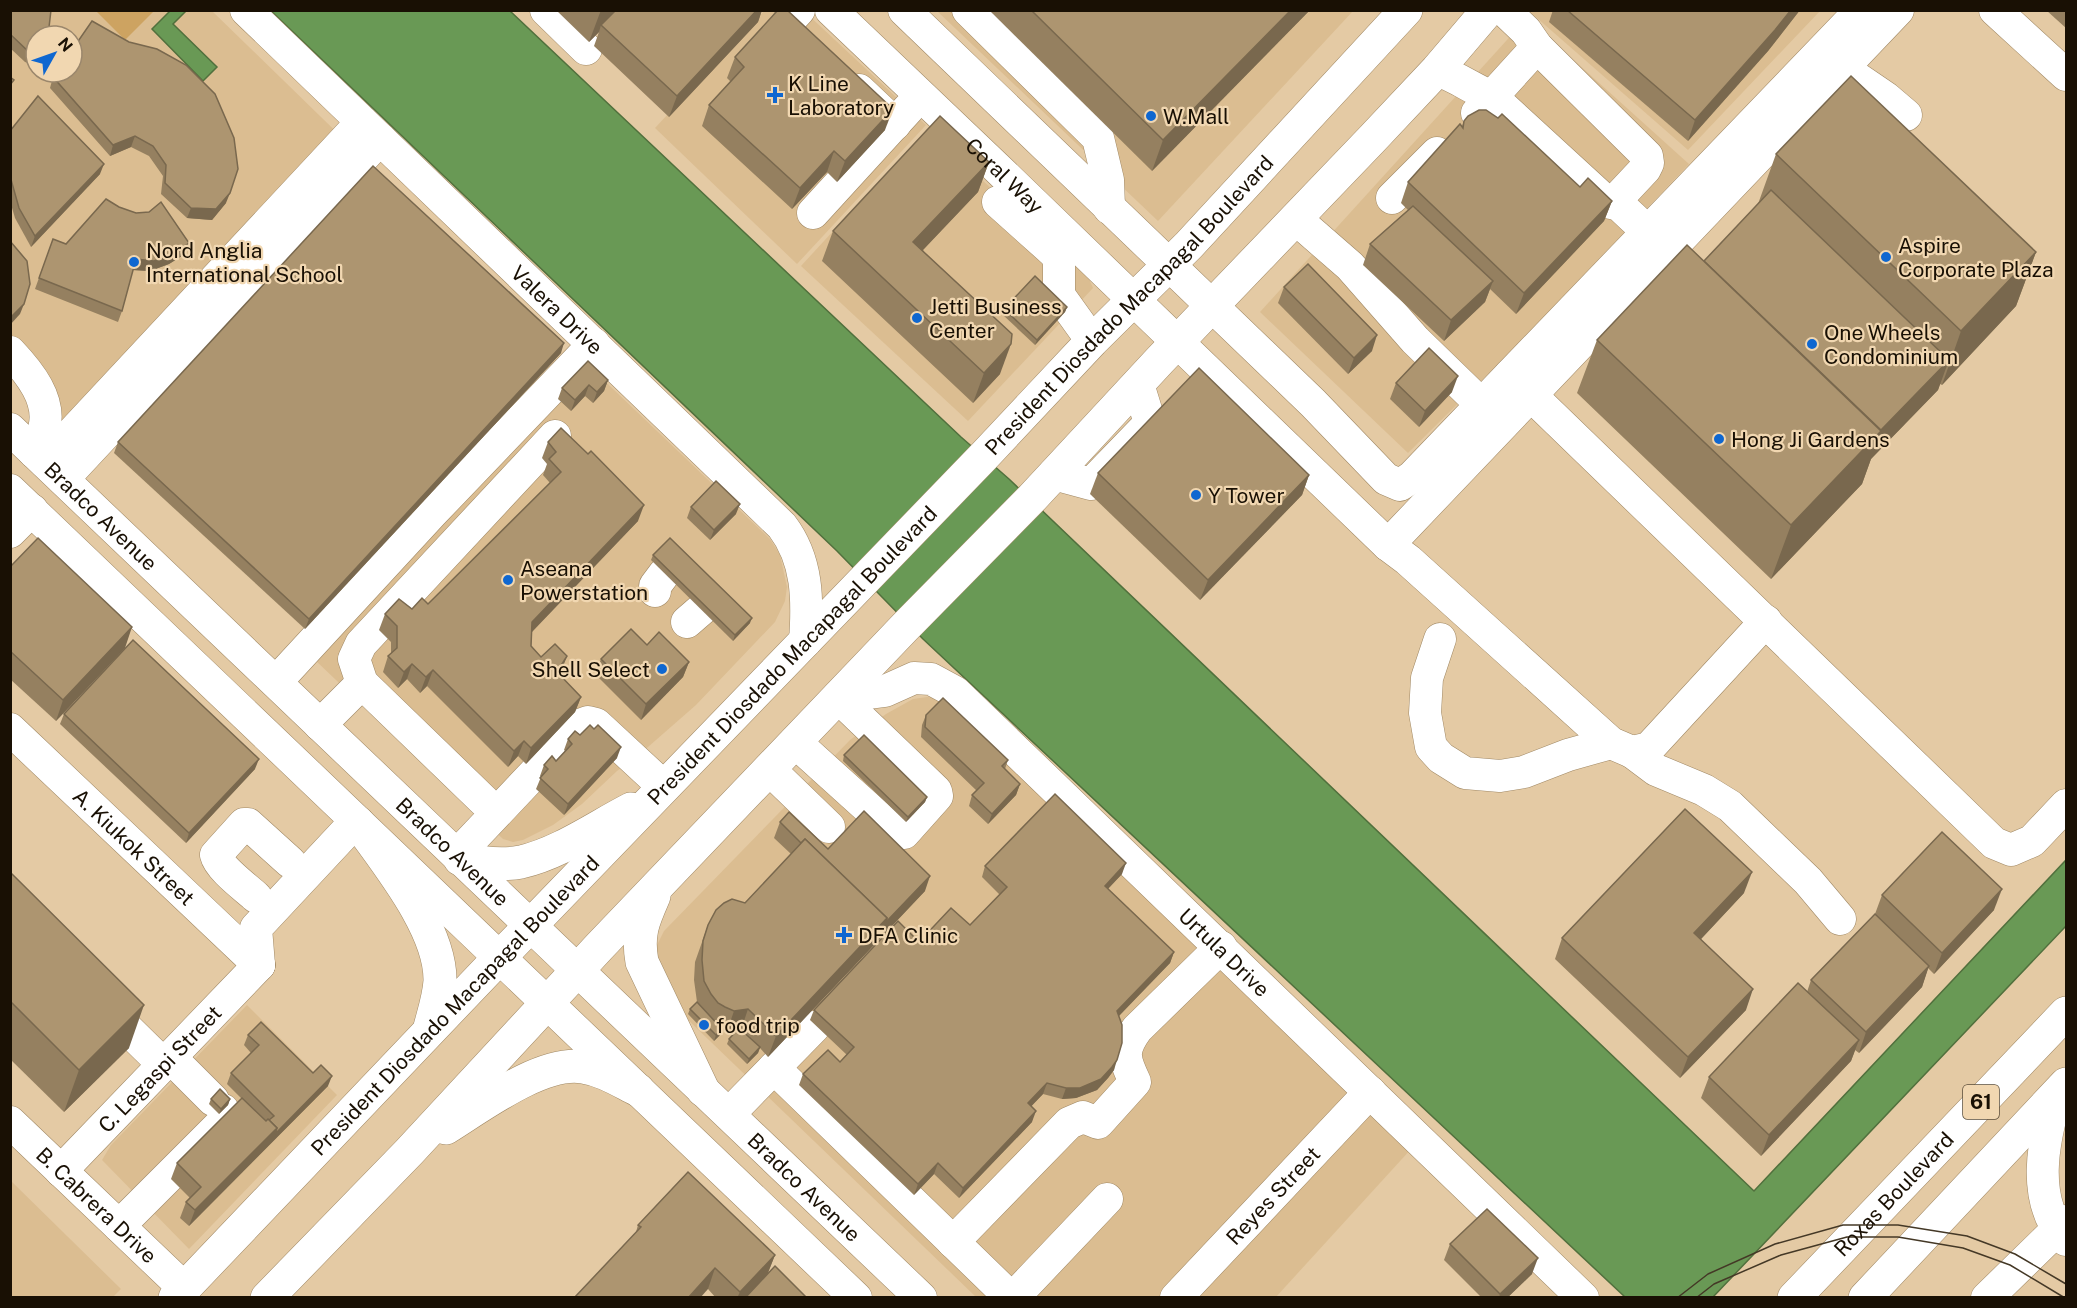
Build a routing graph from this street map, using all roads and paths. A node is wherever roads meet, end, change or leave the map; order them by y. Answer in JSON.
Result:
{"nodes":[{"id":1,"x":246,"y":10,"type":"edge"},
{"id":2,"x":546,"y":10,"type":"edge"},
{"id":3,"x":831,"y":10,"type":"edge"},
{"id":4,"x":903,"y":10,"type":"edge"},
{"id":5,"x":1406,"y":10,"type":"edge"},
{"id":6,"x":1488,"y":10,"type":"edge"},
{"id":7,"x":1504,"y":10,"type":"edge"},
{"id":8,"x":1861,"y":10,"type":"edge"},
{"id":9,"x":1898,"y":10,"type":"edge"},
{"id":10,"x":1995,"y":10,"type":"edge"},
{"id":11,"x":975,"y":15,"type":"edge"},
{"id":12,"x":931,"y":36,"type":"junction"},
{"id":13,"x":1537,"y":47,"type":"junction"},
{"id":14,"x":585,"y":48,"type":"dead end"},
{"id":15,"x":1842,"y":68,"type":"junction"},
{"id":16,"x":837,"y":69,"type":"edge"},
{"id":17,"x":1437,"y":70,"type":"junction"},
{"id":18,"x":2067,"y":75,"type":"edge"},
{"id":19,"x":920,"y":96,"type":"junction"},
{"id":20,"x":1492,"y":97,"type":"junction"},
{"id":21,"x":1062,"y":102,"type":"junction"},
{"id":22,"x":1906,"y":115,"type":"dead end"},
{"id":23,"x":895,"y":124,"type":"junction"},
{"id":24,"x":371,"y":130,"type":"junction"},
{"id":25,"x":1031,"y":132,"type":"junction"},
{"id":26,"x":1392,"y":198,"type":"dead end"},
{"id":27,"x":1615,"y":201,"type":"junction"},
{"id":28,"x":998,"y":202,"type":"dead end"},
{"id":29,"x":1109,"y":208,"type":"junction"},
{"id":30,"x":813,"y":213,"type":"dead end"},
{"id":31,"x":1296,"y":219,"type":"junction"},
{"id":32,"x":1648,"y":232,"type":"junction"},
{"id":33,"x":1373,"y":245,"type":"edge"},
{"id":34,"x":1169,"y":265,"type":"junction"},
{"id":35,"x":1350,"y":266,"type":"junction"},
{"id":36,"x":1134,"y":301,"type":"junction"},
{"id":37,"x":1212,"y":306,"type":"junction"},
{"id":38,"x":1092,"y":341,"type":"junction"},
{"id":39,"x":1177,"y":342,"type":"junction"},
{"id":40,"x":594,"y":344,"type":"junction"},
{"id":41,"x":10,"y":352,"type":"edge"},
{"id":42,"x":1520,"y":385,"type":"junction"},
{"id":43,"x":1482,"y":405,"type":"junction"},
{"id":44,"x":10,"y":429,"type":"edge"},
{"id":45,"x":555,"y":436,"type":"edge"},
{"id":46,"x":47,"y":464,"type":"junction"},
{"id":47,"x":21,"y":500,"type":"edge"},
{"id":48,"x":10,"y":532,"type":"edge"},
{"id":49,"x":1388,"y":545,"type":"junction"},
{"id":50,"x":141,"y":614,"type":"junction"},
{"id":51,"x":1766,"y":621,"type":"junction"},
{"id":52,"x":223,"y":633,"type":"junction"},
{"id":53,"x":1440,"y":639,"type":"dead end"},
{"id":54,"x":805,"y":642,"type":"junction"},
{"id":55,"x":276,"y":682,"type":"junction"},
{"id":56,"x":367,"y":688,"type":"junction"},
{"id":57,"x":838,"y":697,"type":"junction"},
{"id":58,"x":10,"y":729,"type":"edge"},
{"id":59,"x":326,"y":730,"type":"junction"},
{"id":60,"x":795,"y":742,"type":"junction"},
{"id":61,"x":1621,"y":748,"type":"junction"},
{"id":62,"x":769,"y":769,"type":"junction"},
{"id":63,"x":660,"y":791,"type":"junction"},
{"id":64,"x":484,"y":801,"type":"dead end"},
{"id":65,"x":2067,"y":805,"type":"edge"},
{"id":66,"x":357,"y":822,"type":"junction"},
{"id":67,"x":829,"y":827,"type":"dead end"},
{"id":68,"x":459,"y":857,"type":"junction"},
{"id":69,"x":290,"y":862,"type":"dead end"},
{"id":70,"x":228,"y":871,"type":"junction"},
{"id":71,"x":660,"y":884,"type":"junction"},
{"id":72,"x":256,"y":897,"type":"dead end"},
{"id":73,"x":196,"y":905,"type":"junction"},
{"id":74,"x":1839,"y":919,"type":"dead end"},
{"id":75,"x":531,"y":925,"type":"junction"},
{"id":76,"x":1221,"y":947,"type":"junction"},
{"id":77,"x":500,"y":957,"type":"junction"},
{"id":78,"x":259,"y":965,"type":"junction"},
{"id":79,"x":577,"y":970,"type":"junction"},
{"id":80,"x":84,"y":987,"type":"edge"},
{"id":81,"x":547,"y":1003,"type":"junction"},
{"id":82,"x":2067,"y":1013,"type":"edge"},
{"id":83,"x":814,"y":1027,"type":"dead end"},
{"id":84,"x":428,"y":1033,"type":"junction"},
{"id":85,"x":167,"y":1061,"type":"junction"},
{"id":86,"x":774,"y":1068,"type":"junction"},
{"id":87,"x":2062,"y":1089,"type":"edge"},
{"id":88,"x":638,"y":1090,"type":"junction"},
{"id":89,"x":703,"y":1090,"type":"junction"},
{"id":90,"x":1370,"y":1092,"type":"junction"},
{"id":91,"x":729,"y":1114,"type":"junction"},
{"id":92,"x":16,"y":1139,"type":"edge"},
{"id":93,"x":758,"y":1143,"type":"junction"},
{"id":94,"x":409,"y":1152,"type":"junction"},
{"id":95,"x":711,"y":1158,"type":"junction"},
{"id":96,"x":61,"y":1171,"type":"junction"},
{"id":97,"x":1107,"y":1199,"type":"dead end"},
{"id":98,"x":119,"y":1226,"type":"junction"},
{"id":99,"x":2064,"y":1230,"type":"edge"},
{"id":100,"x":953,"y":1242,"type":"junction"},
{"id":101,"x":179,"y":1293,"type":"edge"},
{"id":102,"x":267,"y":1298,"type":"edge"},
{"id":103,"x":856,"y":1298,"type":"edge"},
{"id":104,"x":921,"y":1298,"type":"edge"},
{"id":105,"x":1012,"y":1298,"type":"edge"},
{"id":106,"x":1176,"y":1298,"type":"edge"},
{"id":107,"x":1583,"y":1298,"type":"edge"},
{"id":108,"x":1794,"y":1298,"type":"edge"},
{"id":109,"x":1865,"y":1298,"type":"edge"},
{"id":110,"x":1987,"y":1298,"type":"edge"}],
"edges":[{"from":1,"to":24,"type":"street","name":"Valera Drive"},
{"from":2,"to":14,"type":"street"},
{"from":3,"to":19,"type":"street","name":"Coral Way"},
{"from":4,"to":12,"type":"street"},
{"from":5,"to":34,"type":"main road","name":"President Diosdado Macapagal Boulevard"},
{"from":6,"to":17,"type":"main road"},
{"from":7,"to":13,"type":"street"},
{"from":8,"to":32,"type":"street"},
{"from":9,"to":15,"type":"street"},
{"from":10,"to":18,"type":"street"},
{"from":11,"to":12,"type":"street"},
{"from":11,"to":21,"type":"street"},
{"from":12,"to":25,"type":"street"},
{"from":13,"to":20,"type":"street"},
{"from":13,"to":27,"type":"street"},
{"from":15,"to":22,"type":"street"},
{"from":15,"to":42,"type":"street"},
{"from":16,"to":23,"type":"street"},
{"from":17,"to":20,"type":"street"},
{"from":17,"to":31,"type":"main road"},
{"from":19,"to":23,"type":"street"},
{"from":19,"to":36,"type":"street","name":"Coral Way"},
{"from":20,"to":26,"type":"street"},
{"from":20,"to":27,"type":"street"},
{"from":21,"to":25,"type":"street"},
{"from":21,"to":29,"type":"street"},
{"from":23,"to":30,"type":"street"},
{"from":24,"to":40,"type":"street","name":"Valera Drive"},
{"from":24,"to":46,"type":"street"},
{"from":25,"to":29,"type":"street"},
{"from":27,"to":32,"type":"street"},
{"from":28,"to":38,"type":"street"},
{"from":29,"to":34,"type":"street"},
{"from":31,"to":35,"type":"street"},
{"from":31,"to":37,"type":"main road"},
{"from":32,"to":42,"type":"street"},
{"from":33,"to":35,"type":"street"},
{"from":34,"to":36,"type":"main road","name":"President Diosdado Macapagal Boulevard"},
{"from":34,"to":37,"type":"street"},
{"from":35,"to":43,"type":"street"},
{"from":36,"to":38,"type":"main road","name":"President Diosdado Macapagal Boulevard"},
{"from":36,"to":39,"type":"street","name":"Coral Way"},
{"from":37,"to":39,"type":"main road"},
{"from":37,"to":43,"type":"street"},
{"from":38,"to":54,"type":"main road","name":"President Diosdado Macapagal Boulevard"},
{"from":39,"to":49,"type":"street","name":"Coral Way"},
{"from":39,"to":57,"type":"main road"},
{"from":40,"to":54,"type":"street","name":"Valera Drive"},
{"from":40,"to":55,"type":"street"},
{"from":41,"to":46,"type":"street"},
{"from":42,"to":43,"type":"street"},
{"from":42,"to":49,"type":"street"},
{"from":42,"to":51,"type":"street"},
{"from":44,"to":46,"type":"street","name":"Bradco Avenue"},
{"from":45,"to":56,"type":"street"},
{"from":46,"to":52,"type":"street","name":"Bradco Avenue"},
{"from":47,"to":48,"type":"street"},
{"from":47,"to":50,"type":"street","name":"Bradco Avenue"},
{"from":49,"to":61,"type":"street","name":"Coral Way"},
{"from":50,"to":52,"type":"street"},
{"from":50,"to":66,"type":"street","name":"Bradco Avenue"},
{"from":51,"to":61,"type":"street"},
{"from":51,"to":65,"type":"street"},
{"from":52,"to":55,"type":"street","name":"Bradco Avenue"},
{"from":53,"to":61,"type":"street"},
{"from":54,"to":63,"type":"main road","name":"President Diosdado Macapagal Boulevard"},
{"from":55,"to":59,"type":"street","name":"Bradco Avenue"},
{"from":56,"to":59,"type":"street"},
{"from":56,"to":64,"type":"street"},
{"from":57,"to":60,"type":"main road"},
{"from":57,"to":60,"type":"street"},
{"from":57,"to":76,"type":"street","name":"Urtula Drive"},
{"from":58,"to":73,"type":"street","name":"A. Kiukok Street"},
{"from":59,"to":68,"type":"street","name":"Bradco Avenue"},
{"from":60,"to":62,"type":"main road"},
{"from":61,"to":74,"type":"street","name":"Coral Way"},
{"from":62,"to":67,"type":"street"},
{"from":62,"to":71,"type":"main road"},
{"from":63,"to":68,"type":"main road"},
{"from":63,"to":68,"type":"street"},
{"from":63,"to":75,"type":"main road","name":"President Diosdado Macapagal Boulevard"},
{"from":66,"to":77,"type":"street","name":"Bradco Avenue"},
{"from":66,"to":78,"type":"street"},
{"from":66,"to":84,"type":"main road"},
{"from":68,"to":75,"type":"street","name":"Bradco Avenue"},
{"from":69,"to":70,"type":"street"},
{"from":70,"to":72,"type":"street"},
{"from":70,"to":73,"type":"street"},
{"from":71,"to":79,"type":"main road"},
{"from":71,"to":89,"type":"main road"},
{"from":73,"to":78,"type":"street","name":"A. Kiukok Street"},
{"from":75,"to":77,"type":"main road","name":"President Diosdado Macapagal Boulevard"},
{"from":75,"to":79,"type":"street","name":"Bradco Avenue"},
{"from":76,"to":90,"type":"street","name":"Urtula Drive"},
{"from":76,"to":100,"type":"street"},
{"from":77,"to":81,"type":"street","name":"Bradco Avenue"},
{"from":77,"to":84,"type":"main road","name":"President Diosdado Macapagal Boulevard"},
{"from":78,"to":85,"type":"street","name":"C. Legaspi Street"},
{"from":79,"to":81,"type":"main road"},
{"from":79,"to":89,"type":"street","name":"Bradco Avenue"},
{"from":80,"to":85,"type":"street"},
{"from":81,"to":88,"type":"street","name":"Bradco Avenue"},
{"from":81,"to":94,"type":"main road"},
{"from":82,"to":108,"type":"main road","name":"Roxas Boulevard","number":"61"},
{"from":83,"to":86,"type":"street"},
{"from":84,"to":101,"type":"main road","name":"President Diosdado Macapagal Boulevard"},
{"from":85,"to":96,"type":"street","name":"C. Legaspi Street"},
{"from":85,"to":98,"type":"street"},
{"from":86,"to":91,"type":"street"},
{"from":86,"to":100,"type":"street"},
{"from":87,"to":99,"type":"street"},
{"from":87,"to":109,"type":"main road","number":"61"},
{"from":88,"to":94,"type":"main road"},
{"from":88,"to":95,"type":"street","name":"Bradco Avenue"},
{"from":89,"to":91,"type":"street","name":"Bradco Avenue"},
{"from":90,"to":106,"type":"street","name":"Reyes Street"},
{"from":90,"to":107,"type":"street","name":"Urtula Drive"},
{"from":91,"to":93,"type":"street","name":"Bradco Avenue"},
{"from":92,"to":96,"type":"street","name":"B. Cabrera Drive"},
{"from":93,"to":95,"type":"street"},
{"from":93,"to":104,"type":"street","name":"Bradco Avenue"},
{"from":94,"to":102,"type":"main road"},
{"from":95,"to":103,"type":"street","name":"Bradco Avenue"},
{"from":96,"to":98,"type":"street","name":"B. Cabrera Drive"},
{"from":97,"to":105,"type":"street"},
{"from":98,"to":101,"type":"street","name":"B. Cabrera Drive"},
{"from":99,"to":110,"type":"street"},
{"from":100,"to":105,"type":"street"}]}
